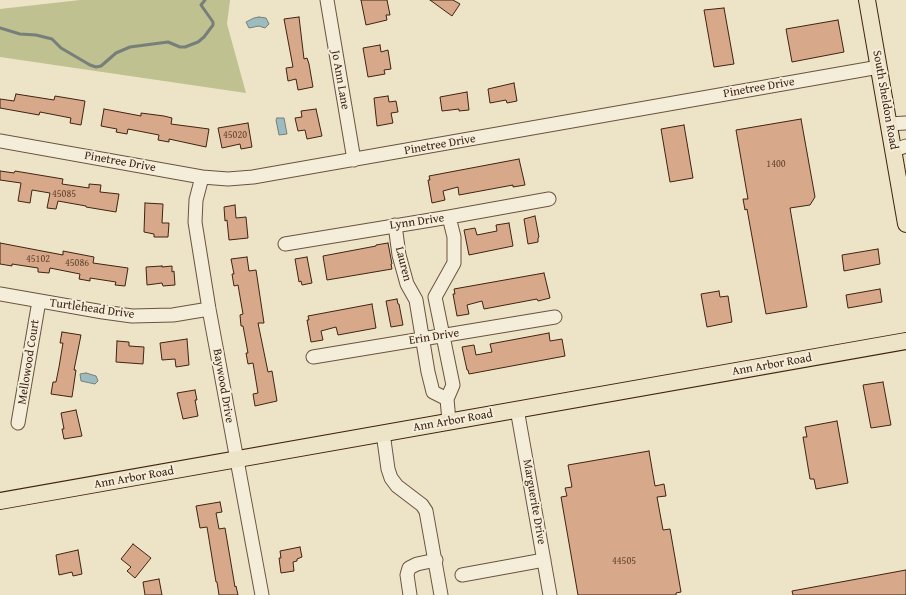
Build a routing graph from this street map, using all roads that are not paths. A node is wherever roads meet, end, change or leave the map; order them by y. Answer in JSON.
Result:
{"nodes":[{"id":1,"x":327,"y":0,"type":"edge"},
{"id":2,"x":867,"y":0,"type":"edge"},
{"id":3,"x":879,"y":67,"type":"junction"},
{"id":4,"x":906,"y":123,"type":"edge"},
{"id":5,"x":889,"y":124,"type":"junction"},
{"id":6,"x":0,"y":141,"type":"edge"},
{"id":7,"x":900,"y":148,"type":"edge"},
{"id":8,"x":354,"y":160,"type":"junction"},
{"id":9,"x":202,"y":177,"type":"junction"},
{"id":10,"x":549,"y":199,"type":"dead end"},
{"id":11,"x":449,"y":217,"type":"junction"},
{"id":12,"x":906,"y":224,"type":"edge"},
{"id":13,"x":395,"y":225,"type":"junction"},
{"id":14,"x":285,"y":244,"type":"dead end"},
{"id":15,"x":0,"y":294,"type":"edge"},
{"id":16,"x":435,"y":297,"type":"junction"},
{"id":17,"x":416,"y":300,"type":"junction"},
{"id":18,"x":39,"y":301,"type":"junction"},
{"id":19,"x":209,"y":309,"type":"junction"},
{"id":20,"x":555,"y":317,"type":"dead end"},
{"id":21,"x":442,"y":335,"type":"junction"},
{"id":22,"x":423,"y":339,"type":"junction"},
{"id":23,"x":906,"y":341,"type":"edge"},
{"id":24,"x":313,"y":357,"type":"dead end"},
{"id":25,"x":446,"y":399,"type":"junction"},
{"id":26,"x":517,"y":409,"type":"junction"},
{"id":27,"x":449,"y":421,"type":"junction"},
{"id":28,"x":18,"y":422,"type":"dead end"},
{"id":29,"x":383,"y":433,"type":"junction"},
{"id":30,"x":236,"y":459,"type":"junction"},
{"id":31,"x":0,"y":502,"type":"edge"},
{"id":32,"x":436,"y":560,"type":"junction"},
{"id":33,"x":544,"y":560,"type":"junction"},
{"id":34,"x":462,"y":575,"type":"dead end"},
{"id":35,"x":262,"y":595,"type":"edge"},
{"id":36,"x":410,"y":595,"type":"edge"},
{"id":37,"x":441,"y":595,"type":"edge"},
{"id":38,"x":550,"y":595,"type":"edge"}],
"edges":[{"from":1,"to":8,"type":"street","name":"Jo Ann Lane"},
{"from":2,"to":3,"type":"main road","name":"South Sheldon Road"},
{"from":3,"to":5,"type":"main road","name":"South Sheldon Road"},
{"from":3,"to":8,"type":"street","name":"Pinetree Drive"},
{"from":4,"to":5,"type":"street"},
{"from":5,"to":7,"type":"main road","name":"South Sheldon Road"},
{"from":6,"to":9,"type":"street","name":"Pinetree Drive"},
{"from":7,"to":12,"type":"main road","name":"South Sheldon Road"},
{"from":8,"to":9,"type":"street","name":"Pinetree Drive"},
{"from":9,"to":19,"type":"street","name":"Baywood Drive"},
{"from":10,"to":11,"type":"street","name":"Lynn Drive"},
{"from":11,"to":13,"type":"street","name":"Lynn Drive"},
{"from":11,"to":16,"type":"street"},
{"from":13,"to":14,"type":"street","name":"Lynn Drive"},
{"from":13,"to":17,"type":"street","name":"Lauren"},
{"from":15,"to":18,"type":"street","name":"Turtlehead Drive"},
{"from":16,"to":17,"type":"street"},
{"from":16,"to":21,"type":"street"},
{"from":17,"to":22,"type":"street","name":"Lauren"},
{"from":18,"to":19,"type":"street","name":"Turtlehead Drive"},
{"from":18,"to":28,"type":"street","name":"Mellowood Court"},
{"from":19,"to":30,"type":"street","name":"Baywood Drive"},
{"from":20,"to":21,"type":"street","name":"Erin Drive"},
{"from":21,"to":22,"type":"street","name":"Erin Drive"},
{"from":21,"to":25,"type":"street"},
{"from":22,"to":24,"type":"street","name":"Erin Drive"},
{"from":22,"to":25,"type":"street","name":"Lauren"},
{"from":23,"to":26,"type":"main road","name":"Ann Arbor Road"},
{"from":25,"to":27,"type":"street"},
{"from":26,"to":27,"type":"main road","name":"Ann Arbor Road"},
{"from":26,"to":33,"type":"street","name":"Marguerite Drive"},
{"from":27,"to":29,"type":"main road","name":"Ann Arbor Road"},
{"from":29,"to":30,"type":"main road","name":"Ann Arbor Road"},
{"from":29,"to":32,"type":"street"},
{"from":30,"to":31,"type":"main road","name":"Ann Arbor Road"},
{"from":30,"to":35,"type":"street","name":"Baywood Drive"},
{"from":32,"to":36,"type":"street"},
{"from":32,"to":37,"type":"street"},
{"from":33,"to":34,"type":"street"},
{"from":33,"to":38,"type":"street","name":"Marguerite Drive"}]}
